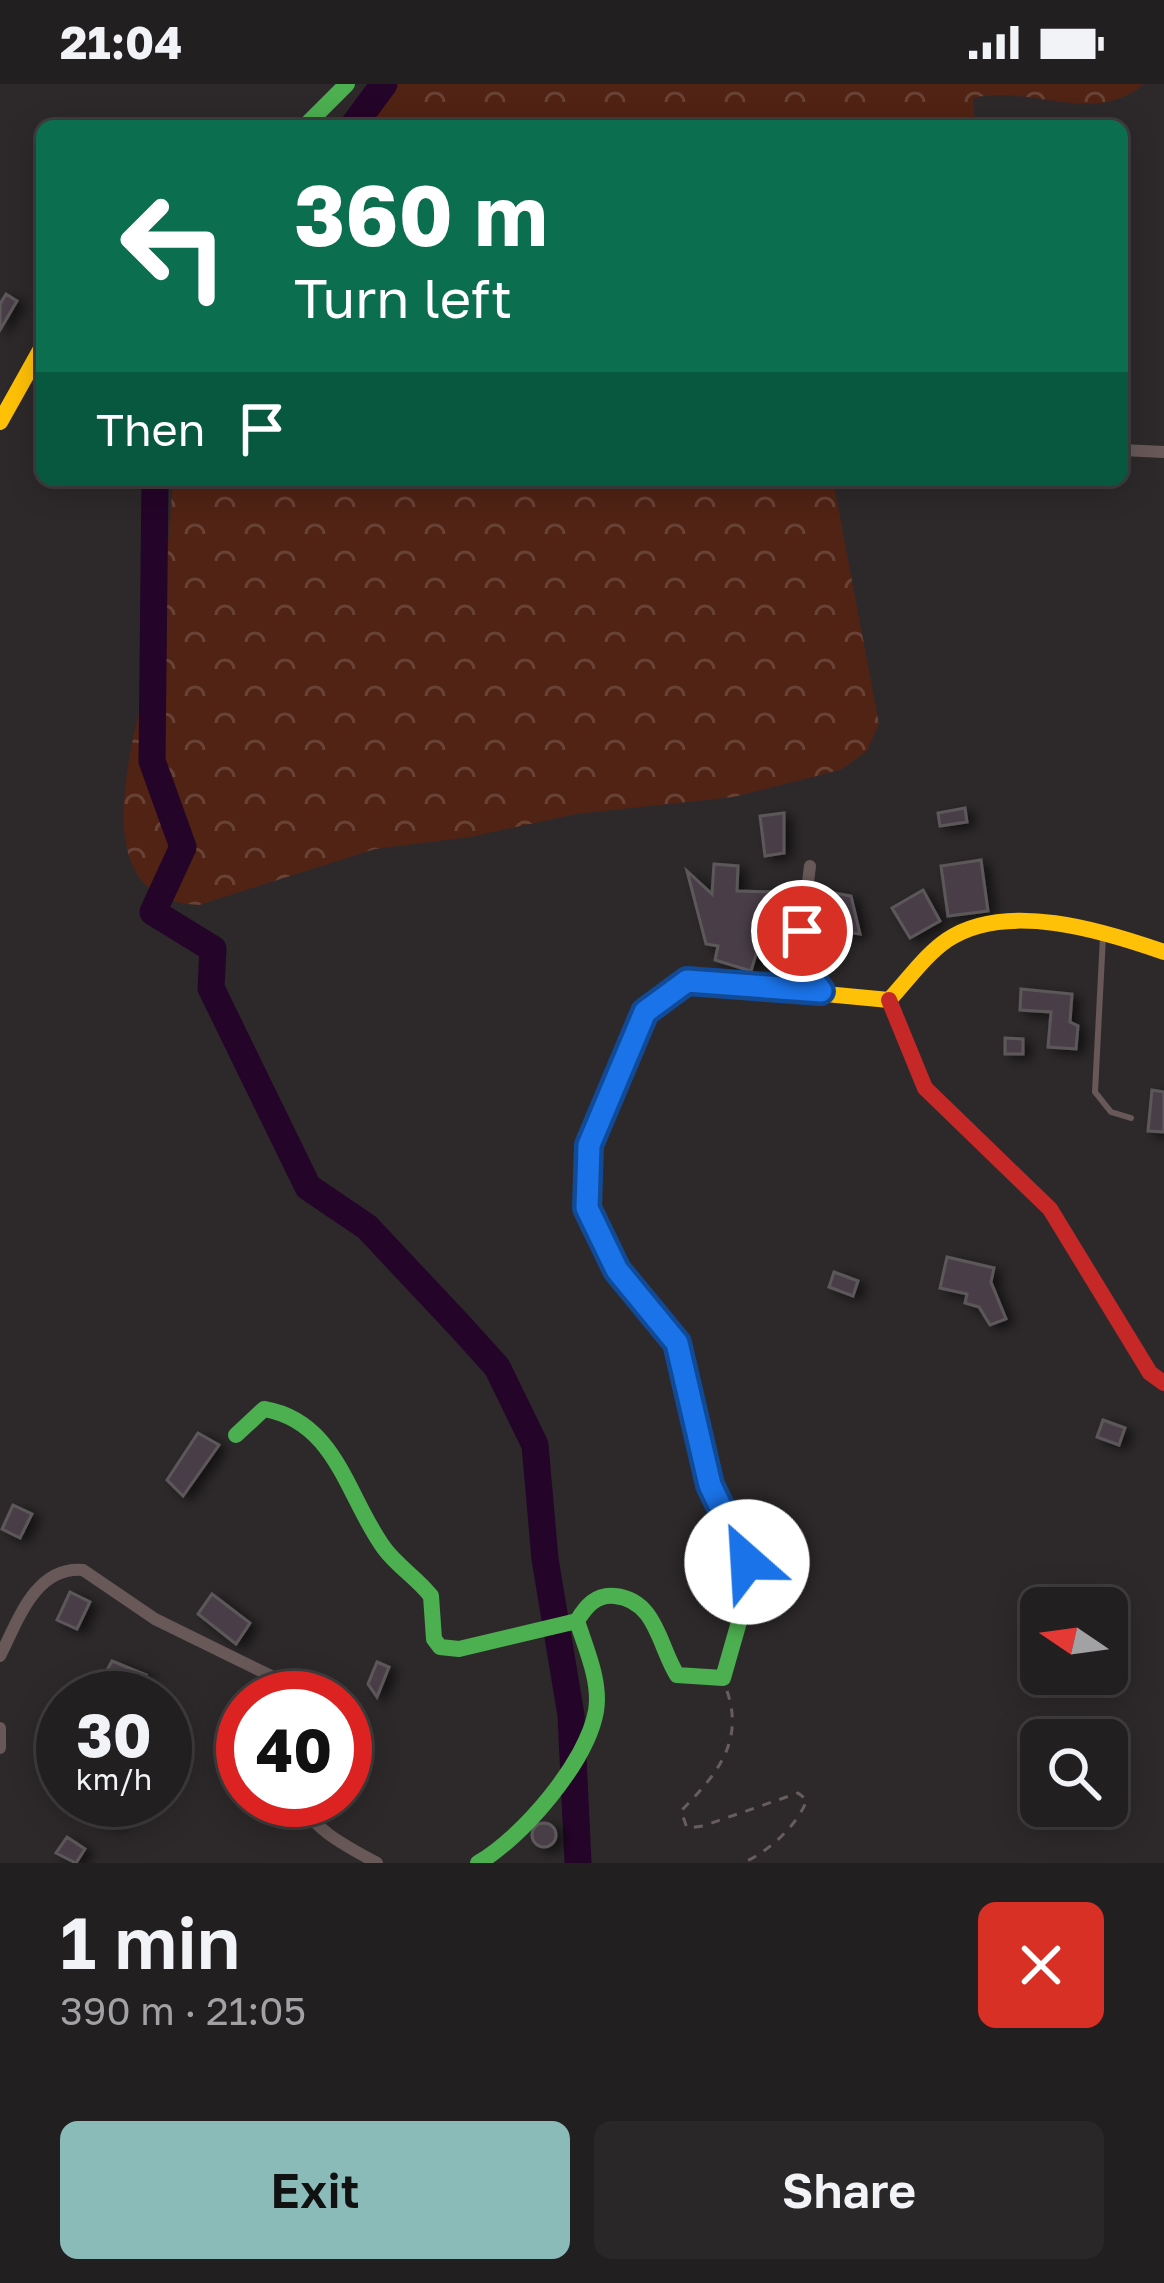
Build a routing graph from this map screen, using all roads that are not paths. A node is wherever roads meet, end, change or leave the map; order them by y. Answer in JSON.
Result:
{"nodes":[{"id":1,"x":346,"y":84,"type":"edge"},
{"id":2,"x":311,"y":120,"type":"edge"},
{"id":3,"x":36,"y":358,"type":"edge"},
{"id":4,"x":0,"y":422,"type":"edge"},
{"id":5,"x":1128,"y":450,"type":"edge"},
{"id":6,"x":1164,"y":452,"type":"edge"},
{"id":7,"x":810,"y":866,"type":"dead end"},
{"id":8,"x":1104,"y":933,"type":"junction"},
{"id":9,"x":1164,"y":952,"type":"edge"},
{"id":10,"x":821,"y":991,"type":"junction"},
{"id":11,"x":889,"y":1000,"type":"junction"},
{"id":12,"x":1131,"y":1118,"type":"dead end"},
{"id":13,"x":1164,"y":1383,"type":"edge"},
{"id":14,"x":236,"y":1435,"type":"dead end"},
{"id":15,"x":577,"y":1621,"type":"junction"},
{"id":16,"x":0,"y":1656,"type":"edge"},
{"id":17,"x":261,"y":1671,"type":"edge"},
{"id":18,"x":0,"y":1728,"type":"edge"},
{"id":19,"x":0,"y":1748,"type":"edge"},
{"id":20,"x":322,"y":1827,"type":"edge"},
{"id":21,"x":377,"y":1863,"type":"edge"},
{"id":22,"x":478,"y":1863,"type":"edge"}],
"edges":[{"from":1,"to":2,"type":"street"},
{"from":3,"to":4,"type":"street"},
{"from":5,"to":6,"type":"street"},
{"from":7,"to":10,"type":"street"},
{"from":8,"to":9,"type":"street"},
{"from":8,"to":11,"type":"street"},
{"from":8,"to":12,"type":"lane"},
{"from":10,"to":11,"type":"street"},
{"from":10,"to":15,"type":"street"},
{"from":11,"to":13,"type":"street"},
{"from":14,"to":15,"type":"street"},
{"from":15,"to":22,"type":"street"},
{"from":16,"to":17,"type":"street"},
{"from":18,"to":19,"type":"street"},
{"from":20,"to":21,"type":"street"}]}
